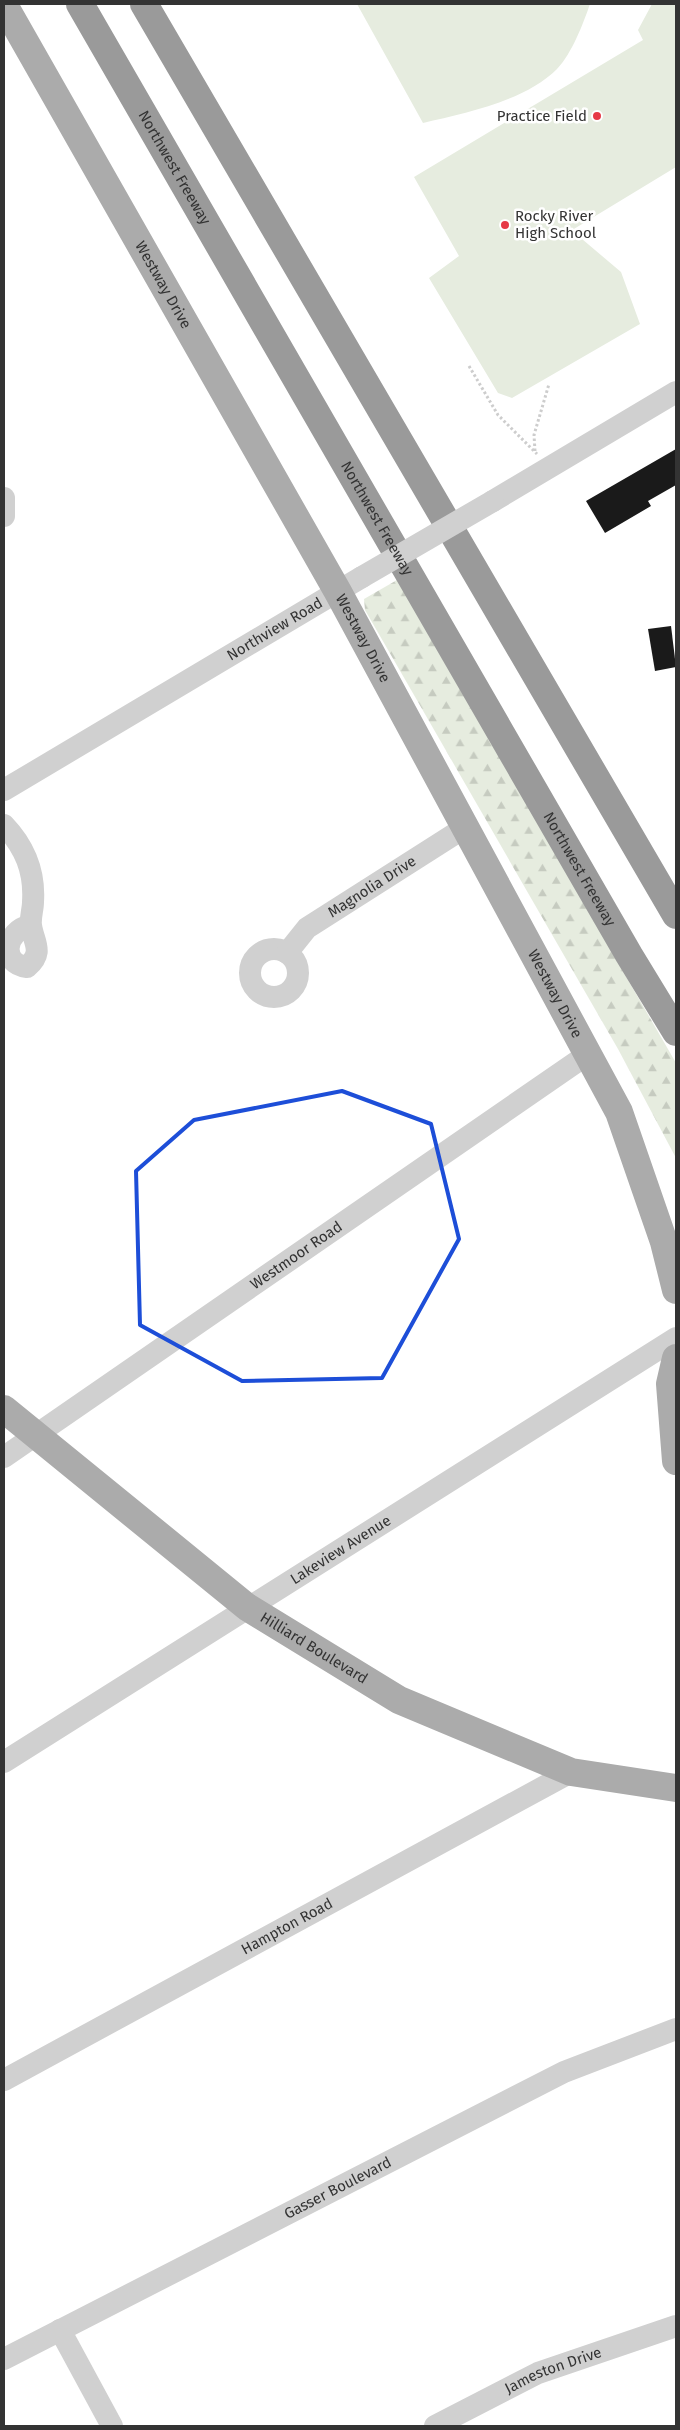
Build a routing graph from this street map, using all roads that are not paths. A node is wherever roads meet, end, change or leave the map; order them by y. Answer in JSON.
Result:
{"nodes":[{"id":1,"x":80,"y":4,"type":"edge"},
{"id":2,"x":144,"y":4,"type":"edge"},
{"id":3,"x":4,"y":5,"type":"edge"},
{"id":4,"x":676,"y":392,"type":"edge"},
{"id":5,"x":4,"y":498,"type":"edge"},
{"id":6,"x":4,"y":516,"type":"edge"},
{"id":7,"x":338,"y":592,"type":"junction"},
{"id":8,"x":4,"y":790,"type":"edge"},
{"id":9,"x":4,"y":825,"type":"edge"},
{"id":10,"x":464,"y":828,"type":"junction"},
{"id":11,"x":676,"y":915,"type":"edge"},
{"id":12,"x":30,"y":924,"type":"dead end"},
{"id":13,"x":287,"y":953,"type":"dead end"},
{"id":14,"x":676,"y":1032,"type":"edge"},
{"id":15,"x":588,"y":1054,"type":"junction"},
{"id":16,"x":676,"y":1290,"type":"edge"},
{"id":17,"x":676,"y":1338,"type":"edge"},
{"id":18,"x":676,"y":1358,"type":"edge"},
{"id":19,"x":4,"y":1409,"type":"edge"},
{"id":20,"x":36,"y":1435,"type":"junction"},
{"id":21,"x":4,"y":1457,"type":"edge"},
{"id":22,"x":676,"y":1461,"type":"edge"},
{"id":23,"x":247,"y":1607,"type":"junction"},
{"id":24,"x":4,"y":1762,"type":"edge"},
{"id":25,"x":571,"y":1772,"type":"junction"},
{"id":26,"x":676,"y":1788,"type":"edge"},
{"id":27,"x":676,"y":2029,"type":"edge"},
{"id":28,"x":4,"y":2080,"type":"edge"},
{"id":29,"x":676,"y":2326,"type":"edge"},
{"id":30,"x":60,"y":2330,"type":"junction"},
{"id":31,"x":4,"y":2359,"type":"edge"},
{"id":32,"x":112,"y":2426,"type":"edge"},
{"id":33,"x":435,"y":2426,"type":"edge"}],
"edges":[{"from":1,"to":14,"type":"highway","name":"Northwest Freeway"},
{"from":2,"to":11,"type":"highway"},
{"from":3,"to":7,"type":"main road","name":"Westway Drive"},
{"from":4,"to":7,"type":"street","name":"Northview Road","bridge":true},
{"from":5,"to":6,"type":"street"},
{"from":7,"to":8,"type":"street","name":"Northview Road"},
{"from":7,"to":10,"type":"main road","name":"Westway Drive"},
{"from":9,"to":12,"type":"street"},
{"from":10,"to":13,"type":"street","name":"Magnolia Drive"},
{"from":10,"to":15,"type":"main road","name":"Westway Drive"},
{"from":15,"to":16,"type":"main road","name":"Westway Drive"},
{"from":15,"to":20,"type":"street","name":"Westmoor Road"},
{"from":17,"to":23,"type":"street","name":"Lakeview Avenue"},
{"from":18,"to":22,"type":"main road"},
{"from":19,"to":20,"type":"main road","name":"Hilliard Boulevard"},
{"from":20,"to":21,"type":"street","name":"Westmoor Road"},
{"from":20,"to":23,"type":"main road","name":"Hilliard Boulevard"},
{"from":23,"to":24,"type":"street","name":"Lakeview Avenue"},
{"from":23,"to":25,"type":"main road","name":"Hilliard Boulevard"},
{"from":25,"to":26,"type":"main road","name":"Hilliard Boulevard"},
{"from":25,"to":28,"type":"street","name":"Hampton Road"},
{"from":27,"to":30,"type":"street","name":"Gasser Boulevard"},
{"from":29,"to":33,"type":"street","name":"Jameston Drive"},
{"from":30,"to":31,"type":"street","name":"Gasser Boulevard"},
{"from":30,"to":32,"type":"street"}]}
